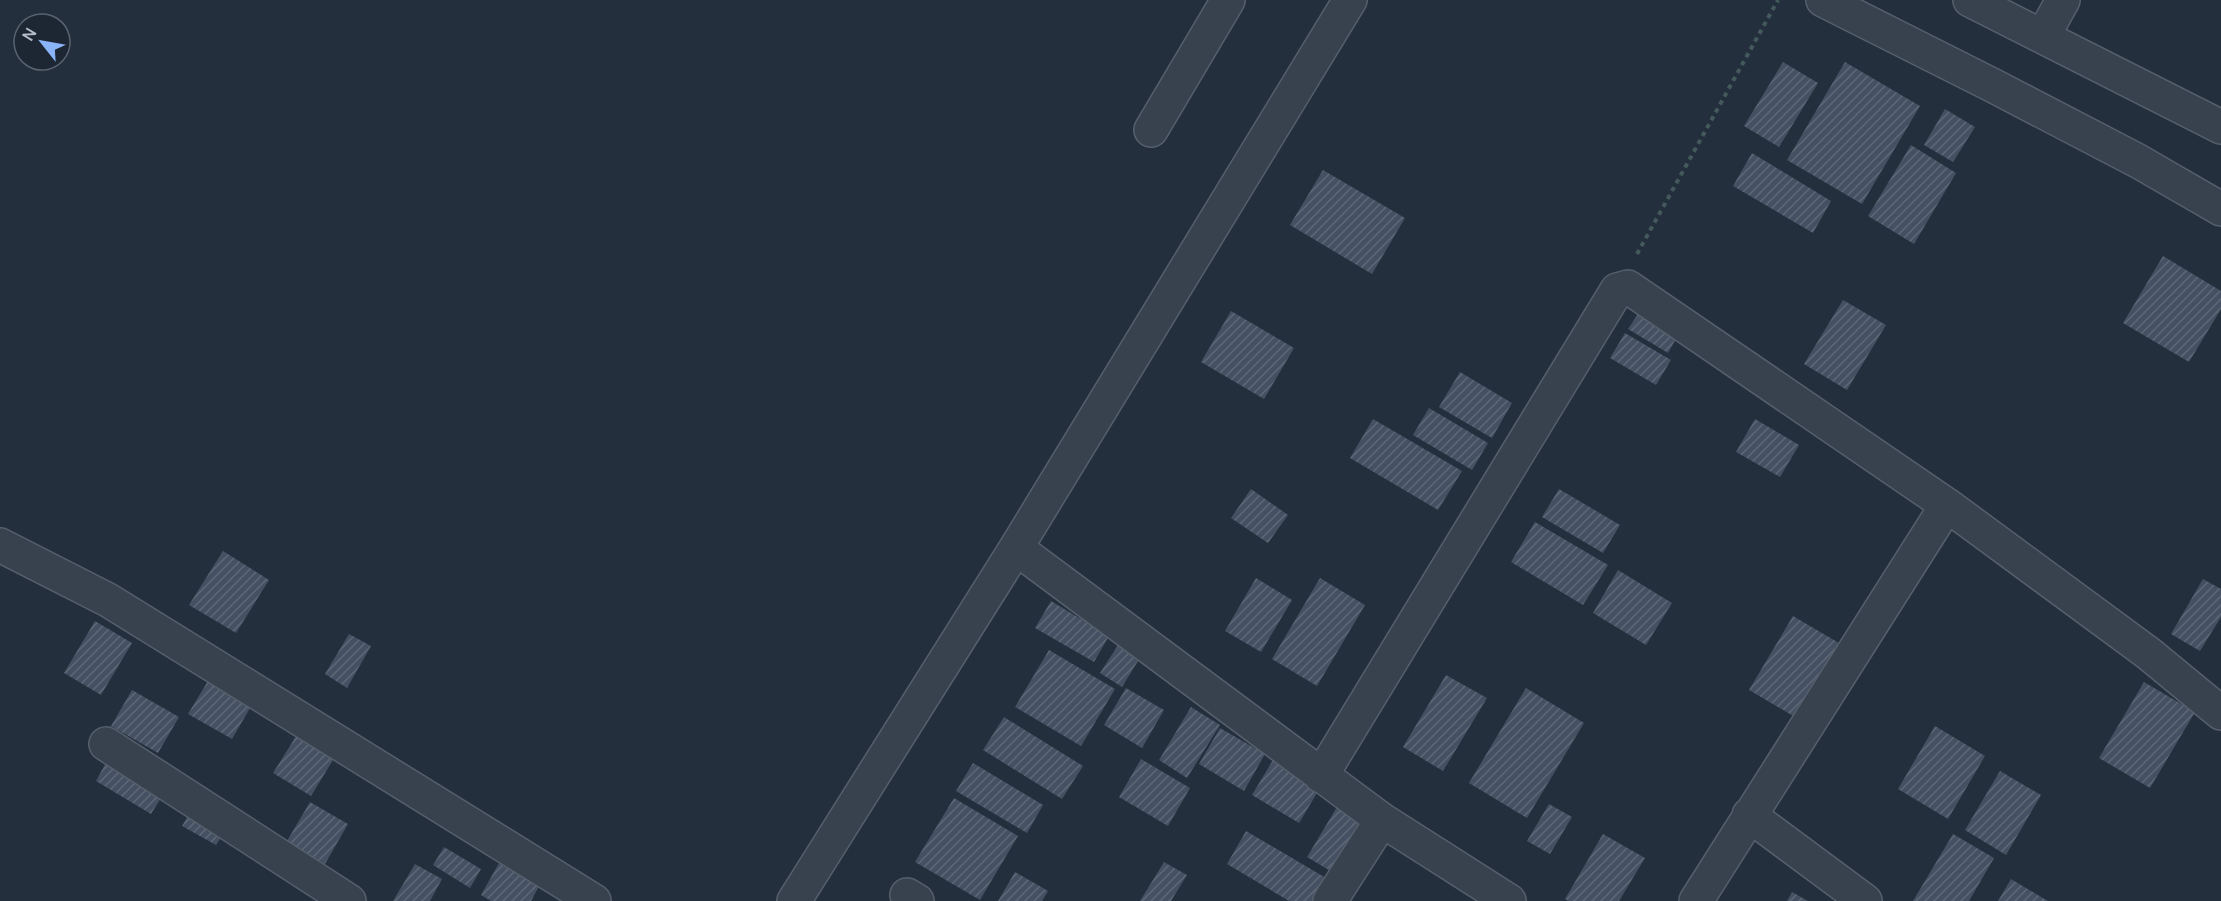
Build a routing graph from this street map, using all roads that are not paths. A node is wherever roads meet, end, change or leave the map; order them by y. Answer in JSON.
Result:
{"nodes":[{"id":1,"x":1227,"y":0,"type":"edge"},
{"id":2,"x":1350,"y":0,"type":"edge"},
{"id":3,"x":1823,"y":0,"type":"edge"},
{"id":4,"x":1970,"y":0,"type":"edge"},
{"id":5,"x":2063,"y":0,"type":"edge"},
{"id":6,"x":2043,"y":36,"type":"junction"},
{"id":7,"x":2221,"y":126,"type":"edge"},
{"id":8,"x":1151,"y":130,"type":"dead end"},
{"id":9,"x":2221,"y":209,"type":"edge"},
{"id":10,"x":1947,"y":504,"type":"junction"},
{"id":11,"x":0,"y":545,"type":"edge"},
{"id":12,"x":1016,"y":548,"type":"junction"},
{"id":13,"x":2221,"y":713,"type":"edge"},
{"id":14,"x":106,"y":744,"type":"dead end"},
{"id":15,"x":1321,"y":776,"type":"junction"},
{"id":16,"x":1749,"y":815,"type":"junction"},
{"id":17,"x":1382,"y":820,"type":"junction"},
{"id":18,"x":349,"y":901,"type":"edge"},
{"id":19,"x":594,"y":901,"type":"edge"},
{"id":20,"x":794,"y":901,"type":"edge"},
{"id":21,"x":1330,"y":901,"type":"edge"},
{"id":22,"x":1509,"y":901,"type":"edge"},
{"id":23,"x":1696,"y":901,"type":"edge"},
{"id":24,"x":1865,"y":901,"type":"edge"}],
"edges":[{"from":1,"to":8,"type":"street"},
{"from":2,"to":12,"type":"street"},
{"from":3,"to":9,"type":"street"},
{"from":4,"to":6,"type":"street"},
{"from":5,"to":6,"type":"street"},
{"from":6,"to":7,"type":"street"},
{"from":10,"to":13,"type":"street"},
{"from":10,"to":15,"type":"street"},
{"from":10,"to":16,"type":"street"},
{"from":11,"to":19,"type":"street"},
{"from":12,"to":15,"type":"street"},
{"from":12,"to":20,"type":"street"},
{"from":14,"to":18,"type":"street"},
{"from":15,"to":17,"type":"street"},
{"from":16,"to":23,"type":"street"},
{"from":16,"to":24,"type":"street"},
{"from":17,"to":21,"type":"street"},
{"from":17,"to":22,"type":"street"}]}
